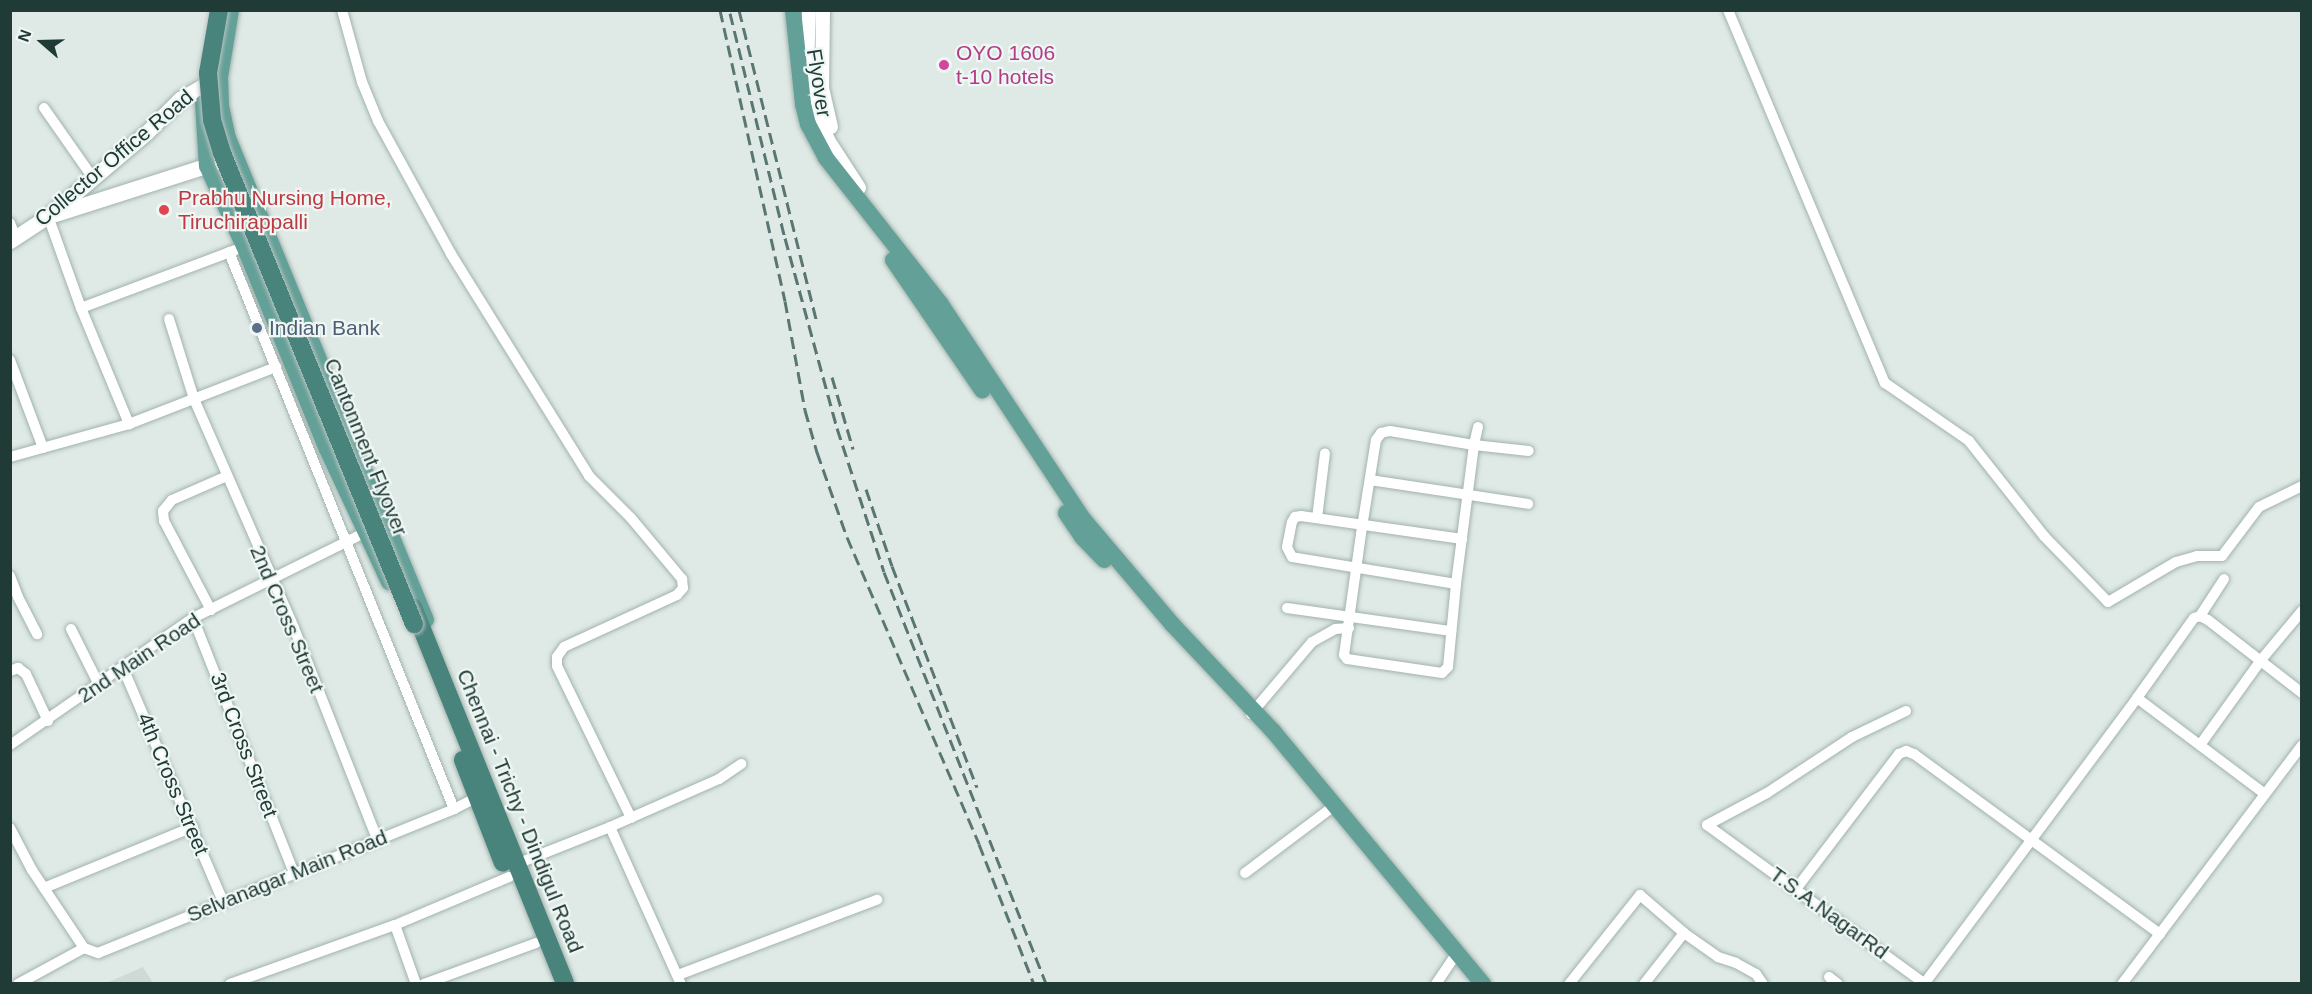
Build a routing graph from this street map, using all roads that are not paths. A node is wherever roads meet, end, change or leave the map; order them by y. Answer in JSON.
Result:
{"nodes":[{"id":1,"x":213,"y":10,"type":"edge"},
{"id":2,"x":219,"y":10,"type":"edge"},
{"id":3,"x":225,"y":10,"type":"edge"},
{"id":4,"x":231,"y":10,"type":"edge"},
{"id":5,"x":342,"y":10,"type":"edge"},
{"id":6,"x":785,"y":10,"type":"edge"},
{"id":7,"x":793,"y":10,"type":"edge"},
{"id":8,"x":809,"y":10,"type":"edge"},
{"id":9,"x":823,"y":10,"type":"edge"},
{"id":10,"x":1728,"y":10,"type":"edge"},
{"id":11,"x":220,"y":77,"type":"junction"},
{"id":12,"x":203,"y":84,"type":"junction"},
{"id":13,"x":44,"y":108,"type":"dead end"},
{"id":14,"x":234,"y":159,"type":"junction"},
{"id":15,"x":207,"y":166,"type":"junction"},
{"id":16,"x":93,"y":178,"type":"junction"},
{"id":17,"x":859,"y":202,"type":"junction"},
{"id":18,"x":48,"y":216,"type":"junction"},
{"id":19,"x":12,"y":234,"type":"edge"},
{"id":20,"x":237,"y":249,"type":"junction"},
{"id":21,"x":81,"y":308,"type":"junction"},
{"id":22,"x":169,"y":319,"type":"dead end"},
{"id":23,"x":10,"y":360,"type":"edge"},
{"id":24,"x":276,"y":367,"type":"junction"},
{"id":25,"x":194,"y":399,"type":"junction"},
{"id":26,"x":129,"y":424,"type":"junction"},
{"id":27,"x":1478,"y":428,"type":"dead end"},
{"id":28,"x":1474,"y":445,"type":"junction"},
{"id":29,"x":43,"y":448,"type":"junction"},
{"id":30,"x":1529,"y":451,"type":"dead end"},
{"id":31,"x":1325,"y":453,"type":"dead end"},
{"id":32,"x":10,"y":457,"type":"edge"},
{"id":33,"x":227,"y":476,"type":"junction"},
{"id":34,"x":1370,"y":480,"type":"junction"},
{"id":35,"x":2301,"y":486,"type":"edge"},
{"id":36,"x":1468,"y":496,"type":"junction"},
{"id":37,"x":1528,"y":504,"type":"dead end"},
{"id":38,"x":1317,"y":518,"type":"junction"},
{"id":39,"x":1362,"y":527,"type":"junction"},
{"id":40,"x":364,"y":532,"type":"junction"},
{"id":41,"x":1462,"y":539,"type":"junction"},
{"id":42,"x":348,"y":540,"type":"junction"},
{"id":43,"x":1356,"y":568,"type":"junction"},
{"id":44,"x":10,"y":576,"type":"edge"},
{"id":45,"x":271,"y":579,"type":"junction"},
{"id":46,"x":2224,"y":579,"type":"dead end"},
{"id":47,"x":1456,"y":584,"type":"junction"},
{"id":48,"x":1287,"y":608,"type":"dead end"},
{"id":49,"x":211,"y":610,"type":"junction"},
{"id":50,"x":2301,"y":611,"type":"edge"},
{"id":51,"x":1350,"y":616,"type":"junction"},
{"id":52,"x":2200,"y":616,"type":"junction"},
{"id":53,"x":194,"y":618,"type":"junction"},
{"id":54,"x":417,"y":622,"type":"junction"},
{"id":55,"x":1348,"y":628,"type":"junction"},
{"id":56,"x":71,"y":629,"type":"dead end"},
{"id":57,"x":1451,"y":631,"type":"junction"},
{"id":58,"x":38,"y":634,"type":"dead end"},
{"id":59,"x":430,"y":657,"type":"junction"},
{"id":60,"x":2261,"y":660,"type":"junction"},
{"id":61,"x":123,"y":668,"type":"junction"},
{"id":62,"x":10,"y":671,"type":"edge"},
{"id":63,"x":99,"y":685,"type":"junction"},
{"id":64,"x":2301,"y":693,"type":"edge"},
{"id":65,"x":2137,"y":698,"type":"junction"},
{"id":66,"x":1906,"y":711,"type":"dead end"},
{"id":67,"x":1253,"y":712,"type":"junction"},
{"id":68,"x":48,"y":722,"type":"junction"},
{"id":69,"x":10,"y":745,"type":"edge"},
{"id":70,"x":2200,"y":745,"type":"junction"},
{"id":71,"x":2301,"y":745,"type":"edge"},
{"id":72,"x":741,"y":764,"type":"dead end"},
{"id":73,"x":482,"y":794,"type":"junction"},
{"id":74,"x":2265,"y":794,"type":"junction"},
{"id":75,"x":454,"y":809,"type":"junction"},
{"id":76,"x":1330,"y":809,"type":"junction"},
{"id":77,"x":631,"y":818,"type":"junction"},
{"id":78,"x":193,"y":827,"type":"junction"},
{"id":79,"x":610,"y":827,"type":"junction"},
{"id":80,"x":10,"y":828,"type":"edge"},
{"id":81,"x":377,"y":840,"type":"junction"},
{"id":82,"x":2030,"y":840,"type":"junction"},
{"id":83,"x":510,"y":870,"type":"junction"},
{"id":84,"x":294,"y":873,"type":"junction"},
{"id":85,"x":1245,"y":873,"type":"dead end"},
{"id":86,"x":44,"y":888,"type":"junction"},
{"id":87,"x":1796,"y":890,"type":"junction"},
{"id":88,"x":877,"y":900,"type":"dead end"},
{"id":89,"x":223,"y":901,"type":"junction"},
{"id":90,"x":395,"y":925,"type":"junction"},
{"id":91,"x":1684,"y":933,"type":"junction"},
{"id":92,"x":2160,"y":934,"type":"junction"},
{"id":93,"x":536,"y":943,"type":"junction"},
{"id":94,"x":84,"y":948,"type":"junction"},
{"id":95,"x":1453,"y":959,"type":"junction"},
{"id":96,"x":680,"y":979,"type":"edge"},
{"id":97,"x":236,"y":983,"type":"edge"},
{"id":98,"x":1925,"y":983,"type":"edge"},
{"id":99,"x":18,"y":984,"type":"edge"},
{"id":100,"x":416,"y":984,"type":"edge"},
{"id":101,"x":424,"y":984,"type":"edge"},
{"id":102,"x":554,"y":984,"type":"edge"},
{"id":103,"x":565,"y":984,"type":"edge"},
{"id":104,"x":1436,"y":984,"type":"edge"},
{"id":105,"x":1473,"y":984,"type":"edge"},
{"id":106,"x":1483,"y":984,"type":"edge"},
{"id":107,"x":1569,"y":984,"type":"edge"},
{"id":108,"x":1644,"y":984,"type":"edge"},
{"id":109,"x":1763,"y":984,"type":"edge"},
{"id":110,"x":2122,"y":984,"type":"edge"}],
"edges":[{"from":1,"to":12,"type":"main road"},
{"from":2,"to":54,"type":"highway","name":"Cantonment Flyover","bridge":true},
{"from":3,"to":14,"type":"highway","name":"Cantonment Flyover"},
{"from":4,"to":11,"type":"main road"},
{"from":5,"to":77,"type":"street"},
{"from":6,"to":17,"type":"main road","name":"Flyover"},
{"from":7,"to":17,"type":"main road","name":"Flyover"},
{"from":8,"to":17,"type":"street"},
{"from":9,"to":17,"type":"street"},
{"from":10,"to":35,"type":"street"},
{"from":11,"to":12,"type":"main road","name":"Collector Office Road"},
{"from":11,"to":14,"type":"main road"},
{"from":12,"to":15,"type":"main road"},
{"from":12,"to":16,"type":"main road","name":"Collector Office Road"},
{"from":13,"to":16,"type":"street"},
{"from":14,"to":15,"type":"main road"},
{"from":14,"to":54,"type":"highway","name":"Cantonment Flyover"},
{"from":14,"to":59,"type":"main road"},
{"from":15,"to":18,"type":"main road"},
{"from":15,"to":20,"type":"main road"},
{"from":16,"to":18,"type":"main road","name":"Collector Office Road"},
{"from":17,"to":67,"type":"main road"},
{"from":18,"to":19,"type":"main road","name":"Collector Office Road"},
{"from":18,"to":21,"type":"street"},
{"from":20,"to":21,"type":"street"},
{"from":20,"to":24,"type":"street"},
{"from":20,"to":40,"type":"main road"},
{"from":21,"to":26,"type":"street"},
{"from":22,"to":25,"type":"street","name":"2nd Cross Street"},
{"from":23,"to":29,"type":"street"},
{"from":24,"to":25,"type":"street"},
{"from":24,"to":42,"type":"street"},
{"from":25,"to":26,"type":"street"},
{"from":25,"to":33,"type":"street","name":"2nd Cross Street"},
{"from":26,"to":29,"type":"street"},
{"from":27,"to":28,"type":"street"},
{"from":28,"to":30,"type":"street"},
{"from":28,"to":34,"type":"street"},
{"from":28,"to":36,"type":"street"},
{"from":29,"to":32,"type":"street"},
{"from":31,"to":38,"type":"street"},
{"from":33,"to":45,"type":"street","name":"2nd Cross Street"},
{"from":33,"to":49,"type":"street"},
{"from":34,"to":36,"type":"street"},
{"from":34,"to":39,"type":"street"},
{"from":36,"to":37,"type":"street"},
{"from":36,"to":41,"type":"street"},
{"from":38,"to":39,"type":"street"},
{"from":38,"to":43,"type":"street"},
{"from":39,"to":41,"type":"street"},
{"from":39,"to":43,"type":"street"},
{"from":40,"to":42,"type":"street","name":"2nd Main Road"},
{"from":40,"to":59,"type":"main road"},
{"from":41,"to":47,"type":"street"},
{"from":42,"to":45,"type":"street","name":"2nd Main Road"},
{"from":42,"to":75,"type":"street"},
{"from":43,"to":47,"type":"street"},
{"from":43,"to":51,"type":"street"},
{"from":44,"to":58,"type":"street"},
{"from":45,"to":49,"type":"street","name":"2nd Main Road"},
{"from":45,"to":81,"type":"street","name":"2nd Cross Street"},
{"from":46,"to":52,"type":"street"},
{"from":47,"to":57,"type":"street"},
{"from":48,"to":51,"type":"street"},
{"from":49,"to":53,"type":"street","name":"2nd Main Road"},
{"from":50,"to":60,"type":"street"},
{"from":51,"to":55,"type":"street"},
{"from":51,"to":57,"type":"street"},
{"from":52,"to":60,"type":"street"},
{"from":52,"to":65,"type":"street"},
{"from":53,"to":61,"type":"street","name":"2nd Main Road"},
{"from":53,"to":84,"type":"street","name":"3rd Cross Street"},
{"from":54,"to":59,"type":"highway","name":"Cantonment Flyover"},
{"from":55,"to":57,"type":"street"},
{"from":55,"to":67,"type":"street"},
{"from":56,"to":63,"type":"street"},
{"from":59,"to":73,"type":"highway","name":"Chennai - Trichy - Dindigul Road"},
{"from":60,"to":64,"type":"street"},
{"from":60,"to":70,"type":"street"},
{"from":61,"to":63,"type":"street","name":"2nd Main Road"},
{"from":61,"to":78,"type":"street","name":"4th Cross Street"},
{"from":62,"to":68,"type":"street"},
{"from":63,"to":68,"type":"street","name":"2nd Main Road"},
{"from":65,"to":70,"type":"street"},
{"from":65,"to":82,"type":"street"},
{"from":66,"to":87,"type":"street","name":"T.S.A.NagarRd"},
{"from":67,"to":76,"type":"main road"},
{"from":67,"to":106,"type":"main road"},
{"from":68,"to":69,"type":"street","name":"2nd Main Road"},
{"from":70,"to":74,"type":"street"},
{"from":71,"to":74,"type":"street"},
{"from":72,"to":77,"type":"street"},
{"from":73,"to":75,"type":"street","name":"Selvanagar Main Road"},
{"from":73,"to":83,"type":"highway","name":"Chennai - Trichy - Dindigul Road"},
{"from":74,"to":92,"type":"street"},
{"from":75,"to":81,"type":"street","name":"Selvanagar Main Road"},
{"from":76,"to":85,"type":"street"},
{"from":76,"to":95,"type":"main road"},
{"from":77,"to":79,"type":"street"},
{"from":78,"to":86,"type":"street"},
{"from":78,"to":89,"type":"street","name":"4th Cross Street"},
{"from":79,"to":83,"type":"street"},
{"from":79,"to":96,"type":"street"},
{"from":80,"to":86,"type":"street"},
{"from":81,"to":84,"type":"street","name":"Selvanagar Main Road"},
{"from":82,"to":87,"type":"street"},
{"from":82,"to":92,"type":"street"},
{"from":82,"to":98,"type":"street"},
{"from":83,"to":90,"type":"street"},
{"from":83,"to":93,"type":"highway","name":"Chennai - Trichy - Dindigul Road"},
{"from":83,"to":103,"type":"highway","name":"Chennai - Trichy - Dindigul Road"},
{"from":84,"to":89,"type":"street","name":"Selvanagar Main Road"},
{"from":86,"to":94,"type":"street"},
{"from":87,"to":98,"type":"street","name":"T.S.A.NagarRd"},
{"from":88,"to":96,"type":"street"},
{"from":89,"to":94,"type":"street","name":"Selvanagar Main Road"},
{"from":90,"to":97,"type":"street"},
{"from":90,"to":100,"type":"street"},
{"from":91,"to":107,"type":"street"},
{"from":91,"to":108,"type":"street"},
{"from":91,"to":109,"type":"street"},
{"from":92,"to":110,"type":"street"},
{"from":93,"to":101,"type":"street"},
{"from":93,"to":102,"type":"highway","name":"Chennai - Trichy - Dindigul Road"},
{"from":94,"to":99,"type":"street"},
{"from":95,"to":104,"type":"street"},
{"from":95,"to":105,"type":"main road"}]}
